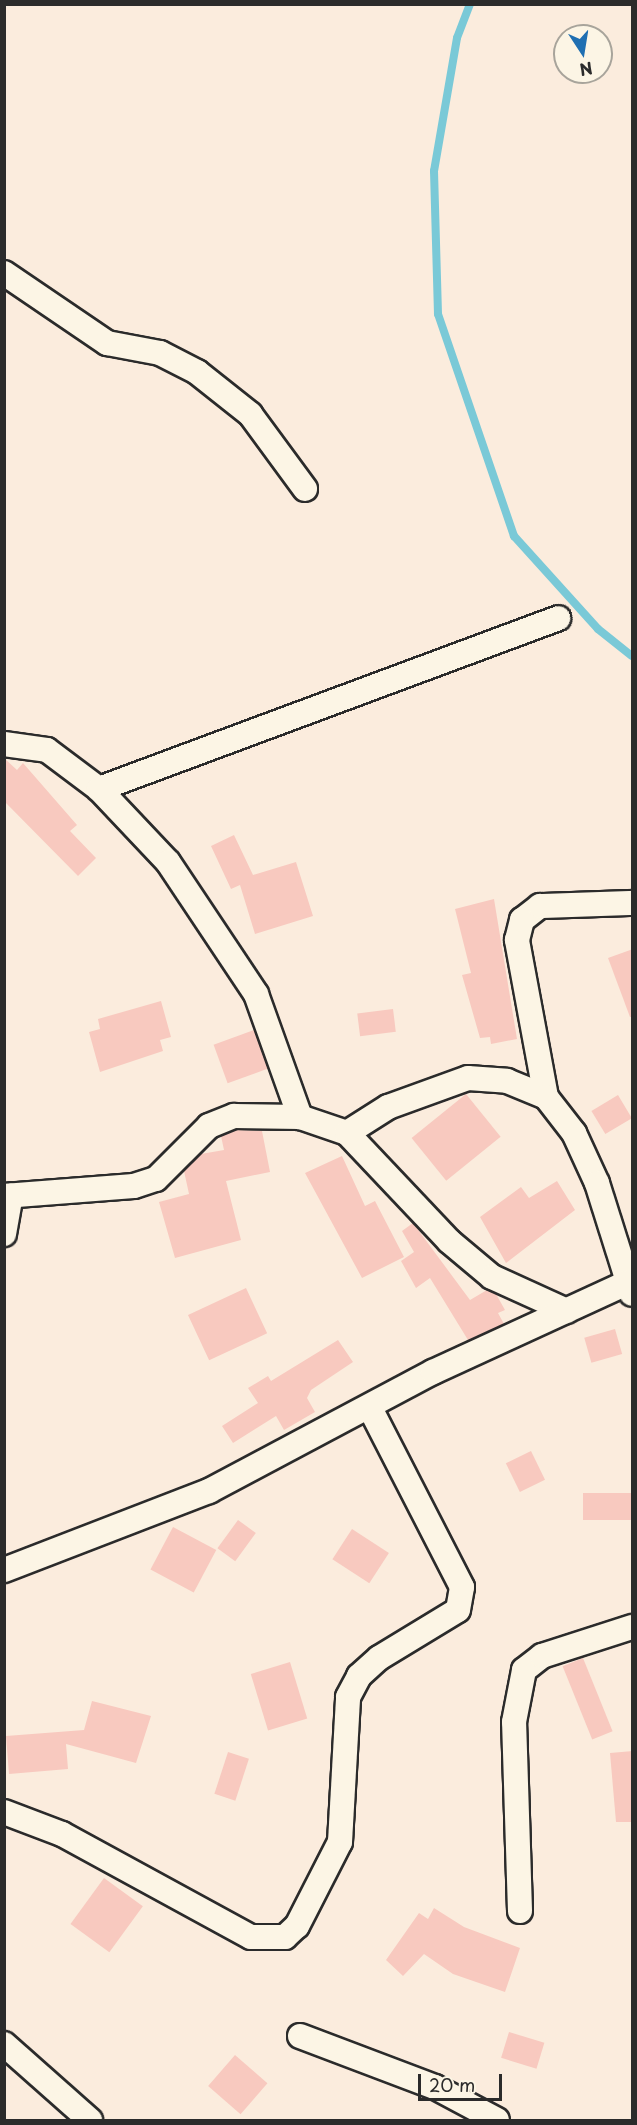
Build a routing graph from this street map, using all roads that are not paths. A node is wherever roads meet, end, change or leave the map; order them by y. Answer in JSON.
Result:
{"nodes":[{"id":1,"x":4,"y":273,"type":"edge"},
{"id":2,"x":305,"y":489,"type":"dead end"},
{"id":3,"x":558,"y":618,"type":"dead end"},
{"id":4,"x":4,"y":744,"type":"edge"},
{"id":5,"x":99,"y":789,"type":"junction"},
{"id":6,"x":633,"y":903,"type":"edge"},
{"id":7,"x":546,"y":1097,"type":"junction"},
{"id":8,"x":300,"y":1117,"type":"junction"},
{"id":9,"x":347,"y":1133,"type":"junction"},
{"id":10,"x":8,"y":1196,"type":"edge"},
{"id":11,"x":4,"y":1234,"type":"edge"},
{"id":12,"x":631,"y":1288,"type":"edge"},
{"id":13,"x":567,"y":1311,"type":"junction"},
{"id":14,"x":370,"y":1408,"type":"junction"},
{"id":15,"x":4,"y":1570,"type":"edge"},
{"id":16,"x":633,"y":1627,"type":"edge"},
{"id":17,"x":4,"y":1812,"type":"edge"},
{"id":18,"x":520,"y":1911,"type":"dead end"},
{"id":19,"x":300,"y":2036,"type":"dead end"},
{"id":20,"x":4,"y":2044,"type":"edge"},
{"id":21,"x":90,"y":2121,"type":"edge"},
{"id":22,"x":496,"y":2121,"type":"edge"}],
"edges":[{"from":1,"to":2,"type":"street"},
{"from":3,"to":5,"type":"street"},
{"from":4,"to":5,"type":"street"},
{"from":5,"to":8,"type":"street"},
{"from":6,"to":7,"type":"street"},
{"from":7,"to":9,"type":"street"},
{"from":7,"to":12,"type":"street"},
{"from":8,"to":9,"type":"street"},
{"from":8,"to":10,"type":"street"},
{"from":9,"to":13,"type":"street"},
{"from":10,"to":11,"type":"street"},
{"from":12,"to":13,"type":"street"},
{"from":13,"to":14,"type":"street"},
{"from":14,"to":15,"type":"street"},
{"from":14,"to":17,"type":"street"},
{"from":16,"to":18,"type":"street"},
{"from":19,"to":22,"type":"street"},
{"from":20,"to":21,"type":"street"}]}
